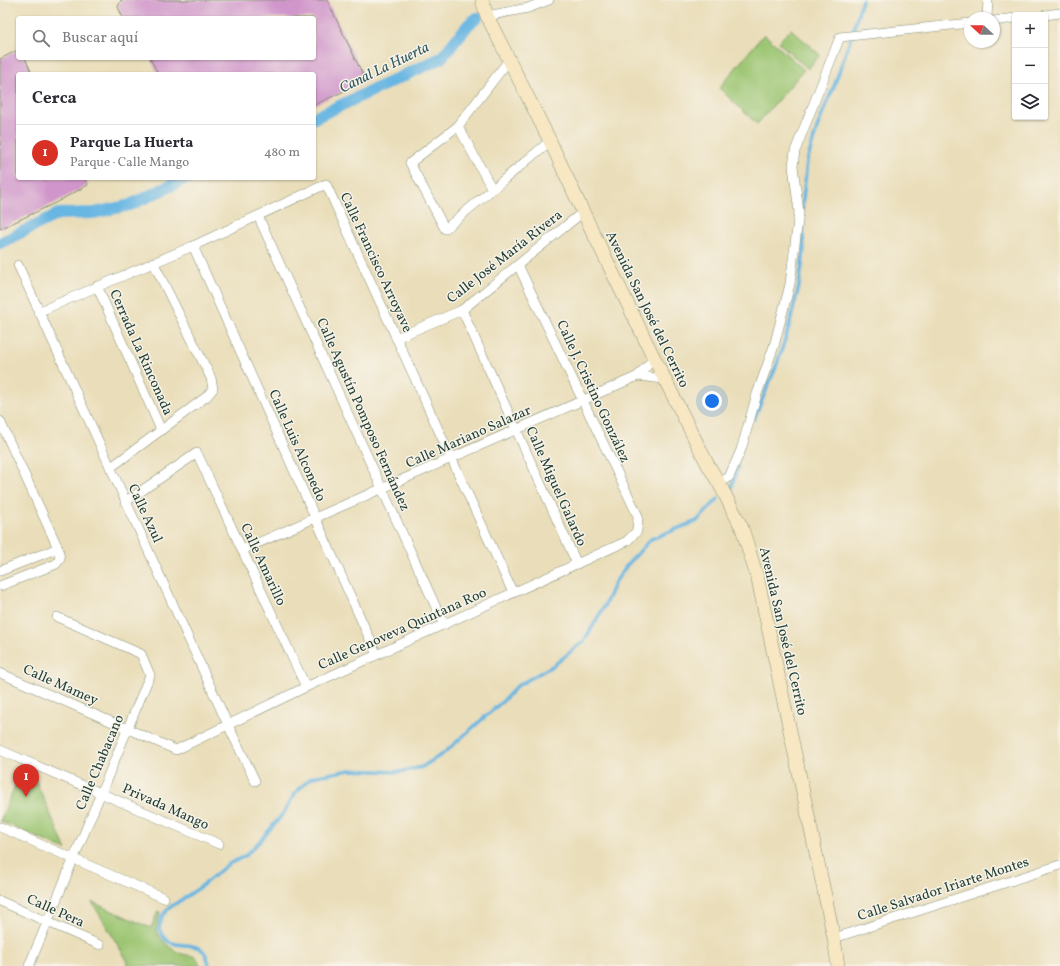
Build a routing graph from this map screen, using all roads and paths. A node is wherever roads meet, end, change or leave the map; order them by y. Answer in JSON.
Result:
{"nodes":[{"id":1,"x":482,"y":0,"type":"edge"},
{"id":2,"x":549,"y":0,"type":"edge"},
{"id":3,"x":988,"y":0,"type":"edge"},
{"id":4,"x":987,"y":12,"type":"edge"},
{"id":5,"x":1060,"y":13,"type":"edge"},
{"id":6,"x":1048,"y":15,"type":"edge"},
{"id":7,"x":487,"y":16,"type":"junction"},
{"id":8,"x":1012,"y":18,"type":"edge"},
{"id":9,"x":1000,"y":20,"type":"edge"},
{"id":10,"x":964,"y":24,"type":"edge"},
{"id":11,"x":509,"y":60,"type":"junction"},
{"id":12,"x":458,"y":126,"type":"junction"},
{"id":13,"x":550,"y":140,"type":"junction"},
{"id":14,"x":492,"y":189,"type":"junction"},
{"id":15,"x":582,"y":212,"type":"junction"},
{"id":16,"x":258,"y":216,"type":"junction"},
{"id":17,"x":193,"y":246,"type":"junction"},
{"id":18,"x":153,"y":262,"type":"junction"},
{"id":19,"x":18,"y":265,"type":"dead end"},
{"id":20,"x":518,"y":265,"type":"junction"},
{"id":21,"x":97,"y":286,"type":"junction"},
{"id":22,"x":462,"y":310,"type":"junction"},
{"id":23,"x":38,"y":312,"type":"junction"},
{"id":24,"x":396,"y":338,"type":"junction"},
{"id":25,"x":654,"y":358,"type":"junction"},
{"id":26,"x":638,"y":376,"type":"junction"},
{"id":27,"x":664,"y":379,"type":"junction"},
{"id":28,"x":583,"y":400,"type":"junction"},
{"id":29,"x":0,"y":421,"type":"edge"},
{"id":30,"x":161,"y":430,"type":"junction"},
{"id":31,"x":516,"y":430,"type":"junction"},
{"id":32,"x":451,"y":458,"type":"junction"},
{"id":33,"x":110,"y":468,"type":"junction"},
{"id":34,"x":719,"y":483,"type":"junction"},
{"id":35,"x":382,"y":489,"type":"junction"},
{"id":36,"x":125,"y":502,"type":"junction"},
{"id":37,"x":316,"y":518,"type":"junction"},
{"id":38,"x":637,"y":532,"type":"joint"},
{"id":39,"x":58,"y":548,"type":"junction"},
{"id":40,"x":242,"y":550,"type":"junction"},
{"id":41,"x":577,"y":564,"type":"junction"},
{"id":42,"x":0,"y":571,"type":"edge"},
{"id":43,"x":0,"y":586,"type":"edge"},
{"id":44,"x":513,"y":593,"type":"junction"},
{"id":45,"x":57,"y":617,"type":"dead end"},
{"id":46,"x":444,"y":625,"type":"junction"},
{"id":47,"x":377,"y":655,"type":"junction"},
{"id":48,"x":0,"y":673,"type":"edge"},
{"id":49,"x":306,"y":687,"type":"junction"},
{"id":50,"x":228,"y":725,"type":"junction"},
{"id":51,"x":128,"y":729,"type":"junction"},
{"id":52,"x":0,"y":750,"type":"edge"},
{"id":53,"x":176,"y":750,"type":"joint"},
{"id":54,"x":255,"y":780,"type":"dead end"},
{"id":55,"x":101,"y":793,"type":"junction"},
{"id":56,"x":0,"y":827,"type":"edge"},
{"id":57,"x":219,"y":844,"type":"dead end"},
{"id":58,"x":74,"y":859,"type":"junction"},
{"id":59,"x":1060,"y":865,"type":"edge"},
{"id":60,"x":164,"y":898,"type":"dead end"},
{"id":61,"x":0,"y":901,"type":"edge"},
{"id":62,"x":48,"y":922,"type":"junction"},
{"id":63,"x":834,"y":938,"type":"junction"},
{"id":64,"x":100,"y":945,"type":"dead end"},
{"id":65,"x":29,"y":966,"type":"edge"},
{"id":66,"x":838,"y":966,"type":"edge"}],
"edges":[{"from":1,"to":7,"type":"street","name":"Avenida San José del Cerrito"},
{"from":2,"to":7,"type":"street"},
{"from":3,"to":4,"type":"street"},
{"from":5,"to":6,"type":"street"},
{"from":7,"to":11,"type":"street","name":"Avenida San José del Cerrito"},
{"from":8,"to":9,"type":"street"},
{"from":10,"to":34,"type":"street"},
{"from":11,"to":12,"type":"street"},
{"from":11,"to":13,"type":"street","name":"Avenida San José del Cerrito"},
{"from":12,"to":14,"type":"street"},
{"from":12,"to":14,"type":"street"},
{"from":13,"to":14,"type":"street"},
{"from":13,"to":15,"type":"street","name":"Avenida San José del Cerrito"},
{"from":15,"to":20,"type":"street","name":"Calle José María Rivera"},
{"from":15,"to":25,"type":"street","name":"Avenida San José del Cerrito"},
{"from":16,"to":17,"type":"street","name":"Calle Francisco Arroyave"},
{"from":16,"to":24,"type":"street","name":"Calle Francisco Arroyave"},
{"from":16,"to":35,"type":"street","name":"Calle Agustín Pomposo Fernández"},
{"from":17,"to":18,"type":"street","name":"Calle Francisco Arroyave"},
{"from":17,"to":37,"type":"street","name":"Calle Luis Alconedo"},
{"from":18,"to":21,"type":"street","name":"Calle Francisco Arroyave"},
{"from":18,"to":30,"type":"street"},
{"from":19,"to":23,"type":"street","name":"Calle Azul"},
{"from":20,"to":22,"type":"street","name":"Calle José María Rivera"},
{"from":20,"to":28,"type":"street","name":"Calle J. Cristino González"},
{"from":21,"to":23,"type":"street","name":"Calle Francisco Arroyave"},
{"from":21,"to":30,"type":"street","name":"Cerrada La Rinconada"},
{"from":22,"to":24,"type":"street","name":"Calle José María Rivera"},
{"from":22,"to":31,"type":"street","name":"Calle Miguel Galardo"},
{"from":23,"to":33,"type":"street","name":"Calle Azul"},
{"from":24,"to":32,"type":"street","name":"Calle Francisco Arroyave"},
{"from":25,"to":26,"type":"street","name":"Calle Mariano Salazar"},
{"from":25,"to":27,"type":"street","name":"Avenida San José del Cerrito"},
{"from":26,"to":27,"type":"street"},
{"from":26,"to":28,"type":"street","name":"Calle Mariano Salazar"},
{"from":27,"to":34,"type":"street","name":"Avenida San José del Cerrito"},
{"from":28,"to":31,"type":"street","name":"Calle Mariano Salazar"},
{"from":28,"to":38,"type":"street","name":"Calle J. Cristino González"},
{"from":29,"to":39,"type":"street"},
{"from":30,"to":33,"type":"street"},
{"from":31,"to":32,"type":"street","name":"Calle Mariano Salazar"},
{"from":31,"to":41,"type":"street","name":"Calle Miguel Galardo"},
{"from":32,"to":35,"type":"street","name":"Calle Mariano Salazar"},
{"from":32,"to":44,"type":"street","name":"Calle Francisco Arroyave"},
{"from":33,"to":36,"type":"street","name":"Calle Azul"},
{"from":34,"to":63,"type":"street","name":"Avenida San José del Cerrito"},
{"from":35,"to":37,"type":"street","name":"Calle Mariano Salazar"},
{"from":35,"to":46,"type":"street","name":"Calle Agustín Pomposo Fernández"},
{"from":36,"to":40,"type":"street","name":"Calle Amarillo"},
{"from":36,"to":50,"type":"street","name":"Calle Azul"},
{"from":37,"to":40,"type":"street","name":"Calle Mariano Salazar"},
{"from":37,"to":47,"type":"street","name":"Calle Luis Alconedo"},
{"from":38,"to":41,"type":"street","name":"Calle Genoveva Quintana Roo"},
{"from":39,"to":42,"type":"street"},
{"from":39,"to":43,"type":"street"},
{"from":40,"to":49,"type":"street","name":"Calle Amarillo"},
{"from":41,"to":44,"type":"street","name":"Calle Genoveva Quintana Roo"},
{"from":44,"to":46,"type":"street","name":"Calle Genoveva Quintana Roo"},
{"from":45,"to":51,"type":"street","name":"Calle Chabacano"},
{"from":46,"to":47,"type":"street","name":"Calle Genoveva Quintana Roo"},
{"from":47,"to":49,"type":"street","name":"Calle Genoveva Quintana Roo"},
{"from":48,"to":51,"type":"street","name":"Calle Mamey"},
{"from":49,"to":50,"type":"street","name":"Calle Genoveva Quintana Roo"},
{"from":50,"to":53,"type":"street","name":"Calle Genoveva Quintana Roo"},
{"from":50,"to":54,"type":"street","name":"Calle Azul"},
{"from":51,"to":53,"type":"street","name":"Calle Mamey"},
{"from":51,"to":55,"type":"street","name":"Calle Chabacano"},
{"from":52,"to":55,"type":"street","name":"Privada Mango"},
{"from":55,"to":57,"type":"street","name":"Privada Mango"},
{"from":55,"to":58,"type":"street","name":"Calle Chabacano"},
{"from":56,"to":58,"type":"street"},
{"from":58,"to":60,"type":"street"},
{"from":58,"to":62,"type":"street","name":"Calle Chabacano"},
{"from":59,"to":63,"type":"street","name":"Calle Salvador Iriarte Montes"},
{"from":61,"to":62,"type":"street","name":"Calle Pera"},
{"from":62,"to":64,"type":"street","name":"Calle Pera"},
{"from":62,"to":65,"type":"street","name":"Calle Chabacano"},
{"from":63,"to":66,"type":"street","name":"Avenida San José del Cerrito"}]}
